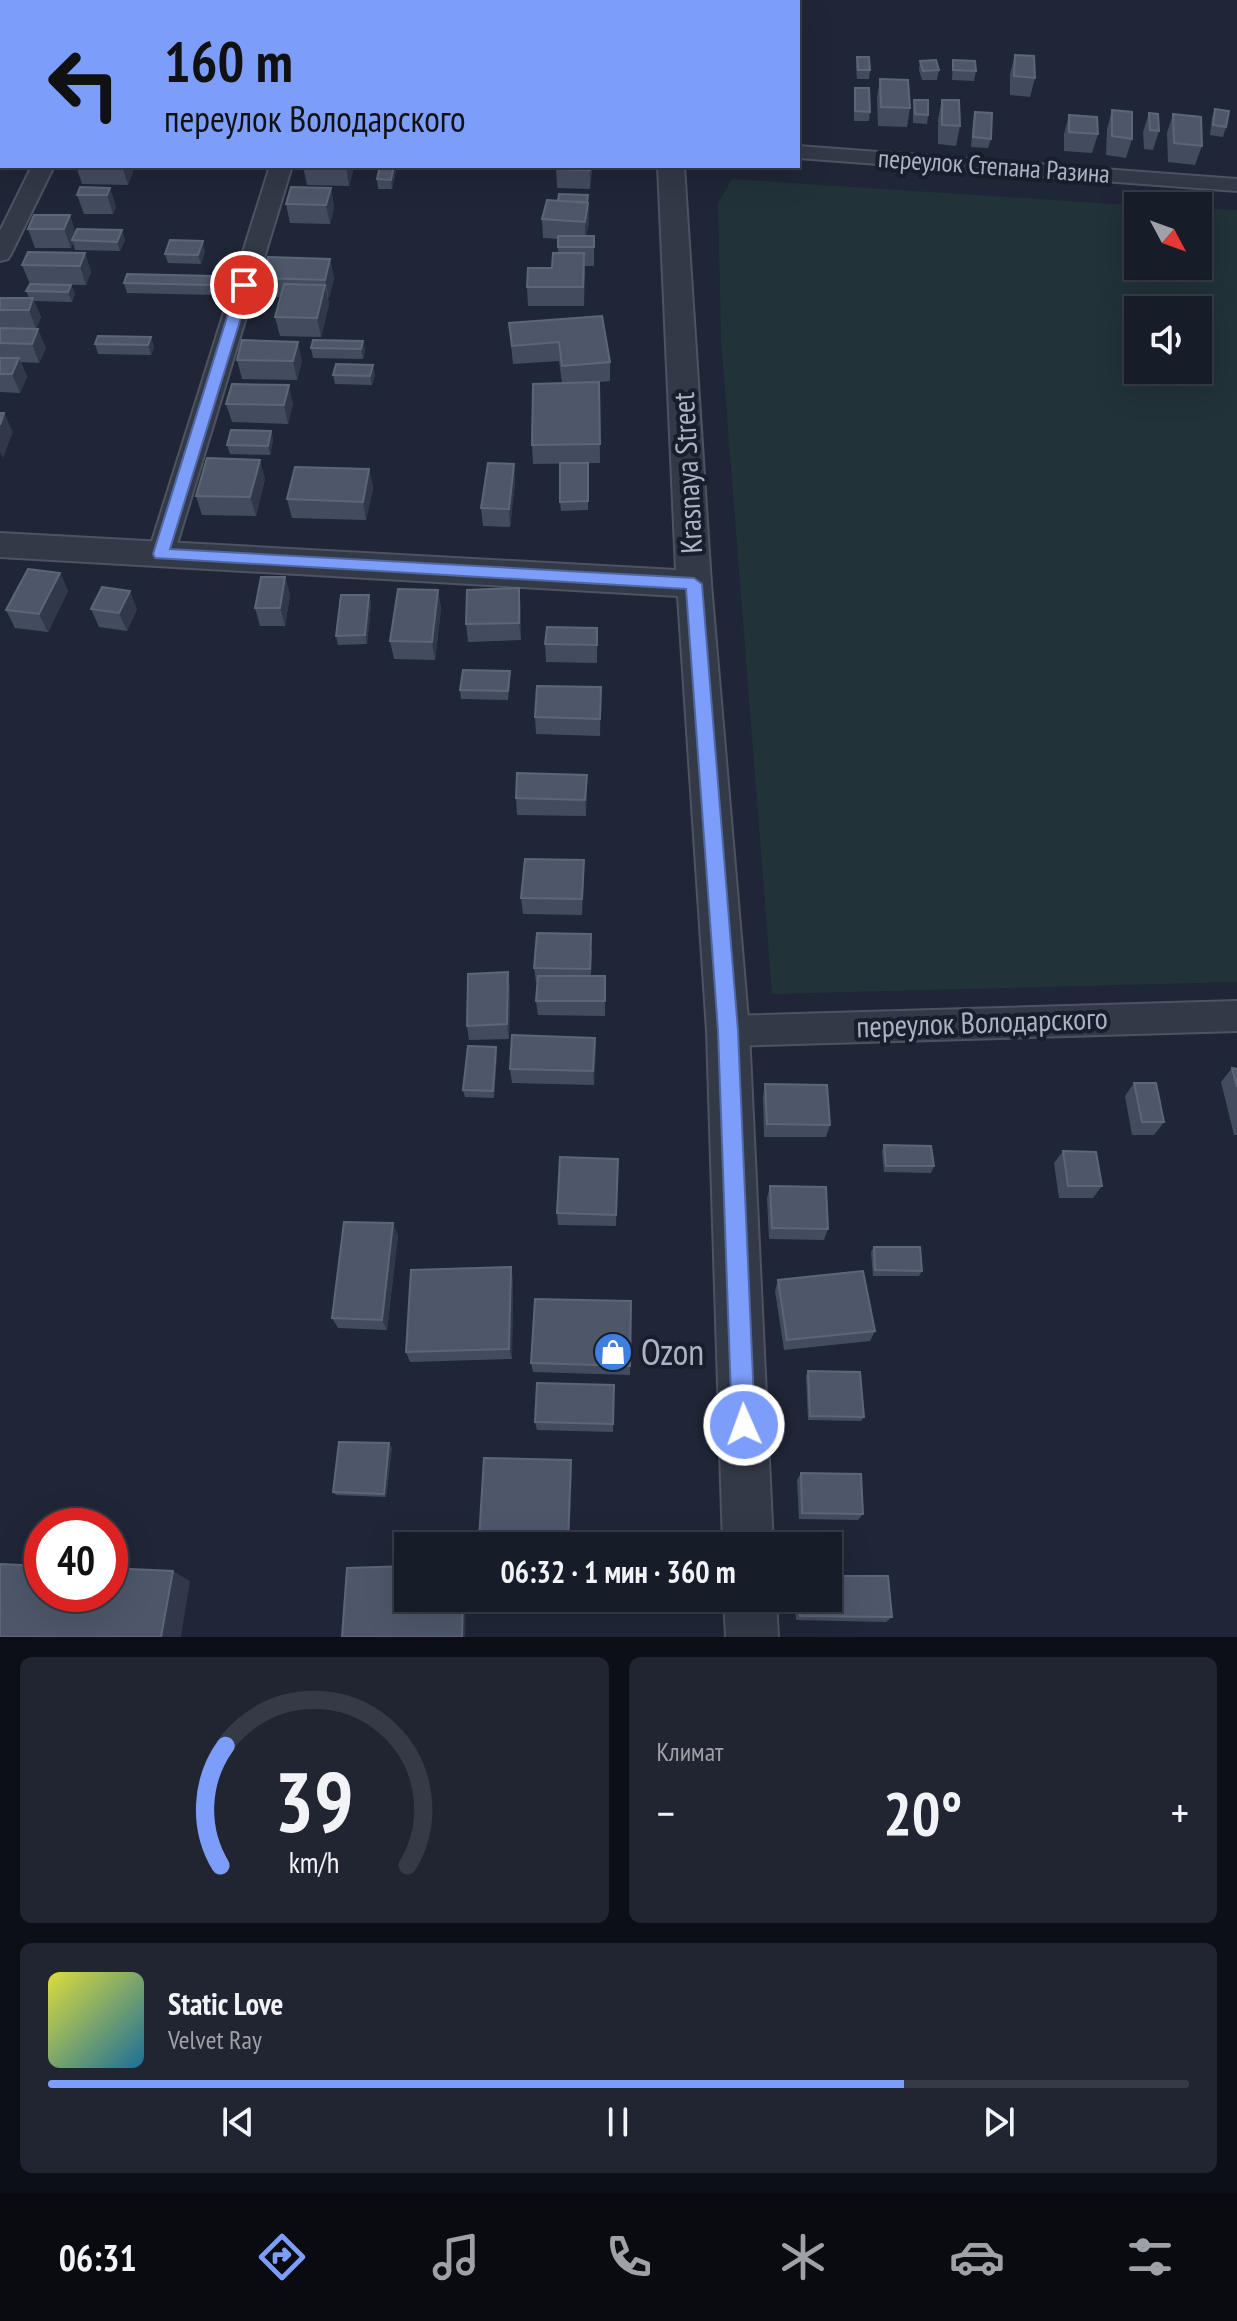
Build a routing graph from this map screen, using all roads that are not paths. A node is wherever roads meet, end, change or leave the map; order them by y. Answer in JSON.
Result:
{"nodes":[{"id":1,"x":800,"y":152,"type":"edge"},
{"id":2,"x":42,"y":168,"type":"edge"},
{"id":3,"x":280,"y":168,"type":"edge"},
{"id":4,"x":671,"y":168,"type":"edge"},
{"id":5,"x":1237,"y":185,"type":"edge"},
{"id":6,"x":0,"y":254,"type":"edge"},
{"id":7,"x":0,"y":545,"type":"edge"},
{"id":8,"x":161,"y":554,"type":"junction"},
{"id":9,"x":694,"y":584,"type":"junction"},
{"id":10,"x":1237,"y":1016,"type":"edge"},
{"id":11,"x":728,"y":1031,"type":"junction"},
{"id":12,"x":747,"y":1532,"type":"edge"},
{"id":13,"x":751,"y":1612,"type":"edge"},
{"id":14,"x":752,"y":1637,"type":"edge"}],
"edges":[{"from":1,"to":5,"type":"street","name":"переулок Степана Разина"},
{"from":2,"to":6,"type":"street"},
{"from":3,"to":8,"type":"street"},
{"from":4,"to":9,"type":"street","name":"Krasnaya Street"},
{"from":7,"to":8,"type":"street"},
{"from":8,"to":9,"type":"street"},
{"from":9,"to":11,"type":"street","name":"Krasnaya Street"},
{"from":10,"to":11,"type":"street","name":"переулок Володарского"},
{"from":11,"to":12,"type":"street","name":"Krasnaya Street"},
{"from":13,"to":14,"type":"street"}]}
